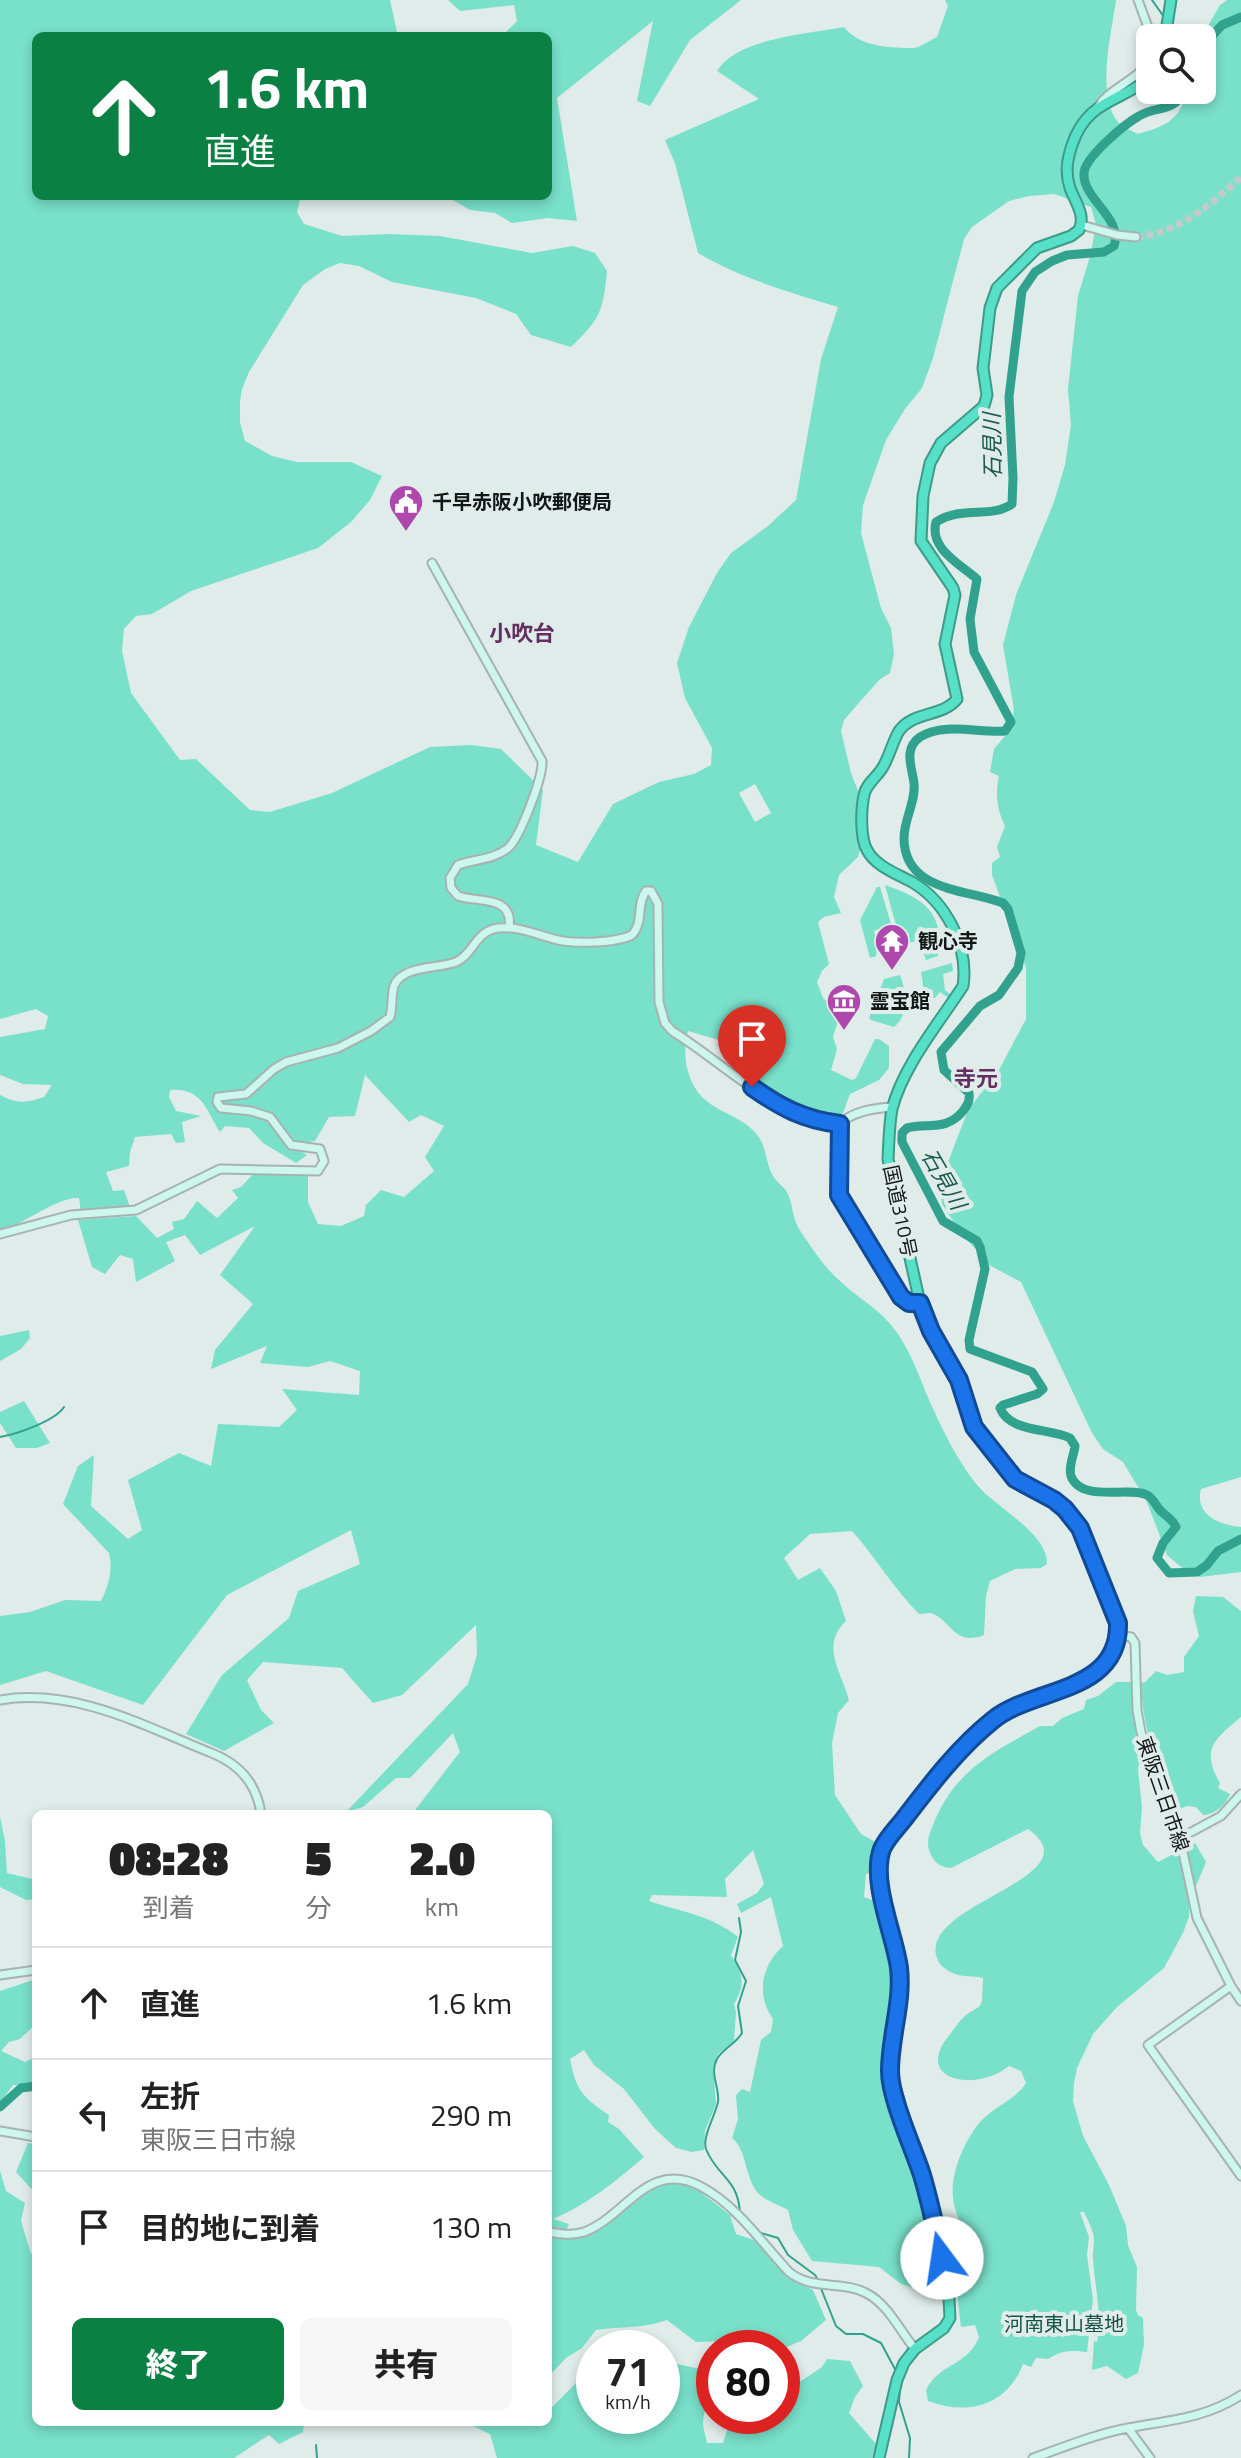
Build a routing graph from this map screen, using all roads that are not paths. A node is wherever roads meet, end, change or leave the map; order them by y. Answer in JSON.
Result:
{"nodes":[{"id":1,"x":1138,"y":0,"type":"edge"},
{"id":2,"x":1171,"y":0,"type":"edge"},
{"id":3,"x":1147,"y":24,"type":"edge"},
{"id":4,"x":1167,"y":24,"type":"edge"},
{"id":5,"x":1136,"y":76,"type":"edge"},
{"id":6,"x":1136,"y":86,"type":"edge"},
{"id":7,"x":1098,"y":107,"type":"junction"},
{"id":8,"x":1082,"y":225,"type":"junction"},
{"id":9,"x":1134,"y":236,"type":"tunnel mouth"},
{"id":10,"x":432,"y":563,"type":"dead end"},
{"id":11,"x":509,"y":928,"type":"junction"},
{"id":12,"x":893,"y":1107,"type":"junction"},
{"id":13,"x":840,"y":1124,"type":"junction"},
{"id":14,"x":0,"y":1234,"type":"edge"},
{"id":15,"x":920,"y":1303,"type":"junction"},
{"id":16,"x":1118,"y":1635,"type":"junction"},
{"id":17,"x":0,"y":1700,"type":"edge"},
{"id":18,"x":1241,"y":1794,"type":"edge"},
{"id":19,"x":260,"y":1810,"type":"edge"},
{"id":20,"x":1180,"y":1838,"type":"junction"},
{"id":21,"x":32,"y":1971,"type":"edge"},
{"id":22,"x":0,"y":1975,"type":"edge"},
{"id":23,"x":1231,"y":1986,"type":"junction"},
{"id":24,"x":1241,"y":2001,"type":"edge"},
{"id":25,"x":0,"y":2131,"type":"edge"},
{"id":26,"x":32,"y":2136,"type":"edge"},
{"id":27,"x":1241,"y":2176,"type":"edge"},
{"id":28,"x":552,"y":2233,"type":"edge"},
{"id":29,"x":915,"y":2349,"type":"junction"},
{"id":30,"x":1241,"y":2395,"type":"edge"},
{"id":31,"x":1128,"y":2428,"type":"junction"},
{"id":32,"x":879,"y":2458,"type":"edge"},
{"id":33,"x":1033,"y":2458,"type":"edge"},
{"id":34,"x":1150,"y":2458,"type":"edge"}],
"edges":[{"from":1,"to":3,"type":"street"},
{"from":2,"to":4,"type":"highway"},
{"from":5,"to":7,"type":"street"},
{"from":6,"to":7,"type":"highway"},
{"from":7,"to":8,"type":"highway"},
{"from":8,"to":9,"type":"street"},
{"from":8,"to":12,"type":"highway","name":"国道310号"},
{"from":10,"to":11,"type":"street"},
{"from":11,"to":13,"type":"street"},
{"from":11,"to":14,"type":"street"},
{"from":12,"to":13,"type":"street"},
{"from":12,"to":15,"type":"highway","name":"国道310号"},
{"from":13,"to":15,"type":"street"},
{"from":15,"to":16,"type":"highway","name":"国道310号"},
{"from":16,"to":20,"type":"street","name":"東阪三日市線"},
{"from":16,"to":29,"type":"highway"},
{"from":17,"to":19,"type":"street"},
{"from":18,"to":20,"type":"street"},
{"from":20,"to":23,"type":"street","name":"東阪三日市線"},
{"from":21,"to":22,"type":"street"},
{"from":23,"to":24,"type":"street","name":"東阪三日市線"},
{"from":23,"to":27,"type":"street"},
{"from":25,"to":26,"type":"street"},
{"from":28,"to":29,"type":"street"},
{"from":29,"to":32,"type":"highway"},
{"from":30,"to":31,"type":"street"},
{"from":31,"to":33,"type":"street"},
{"from":31,"to":34,"type":"street"}]}
